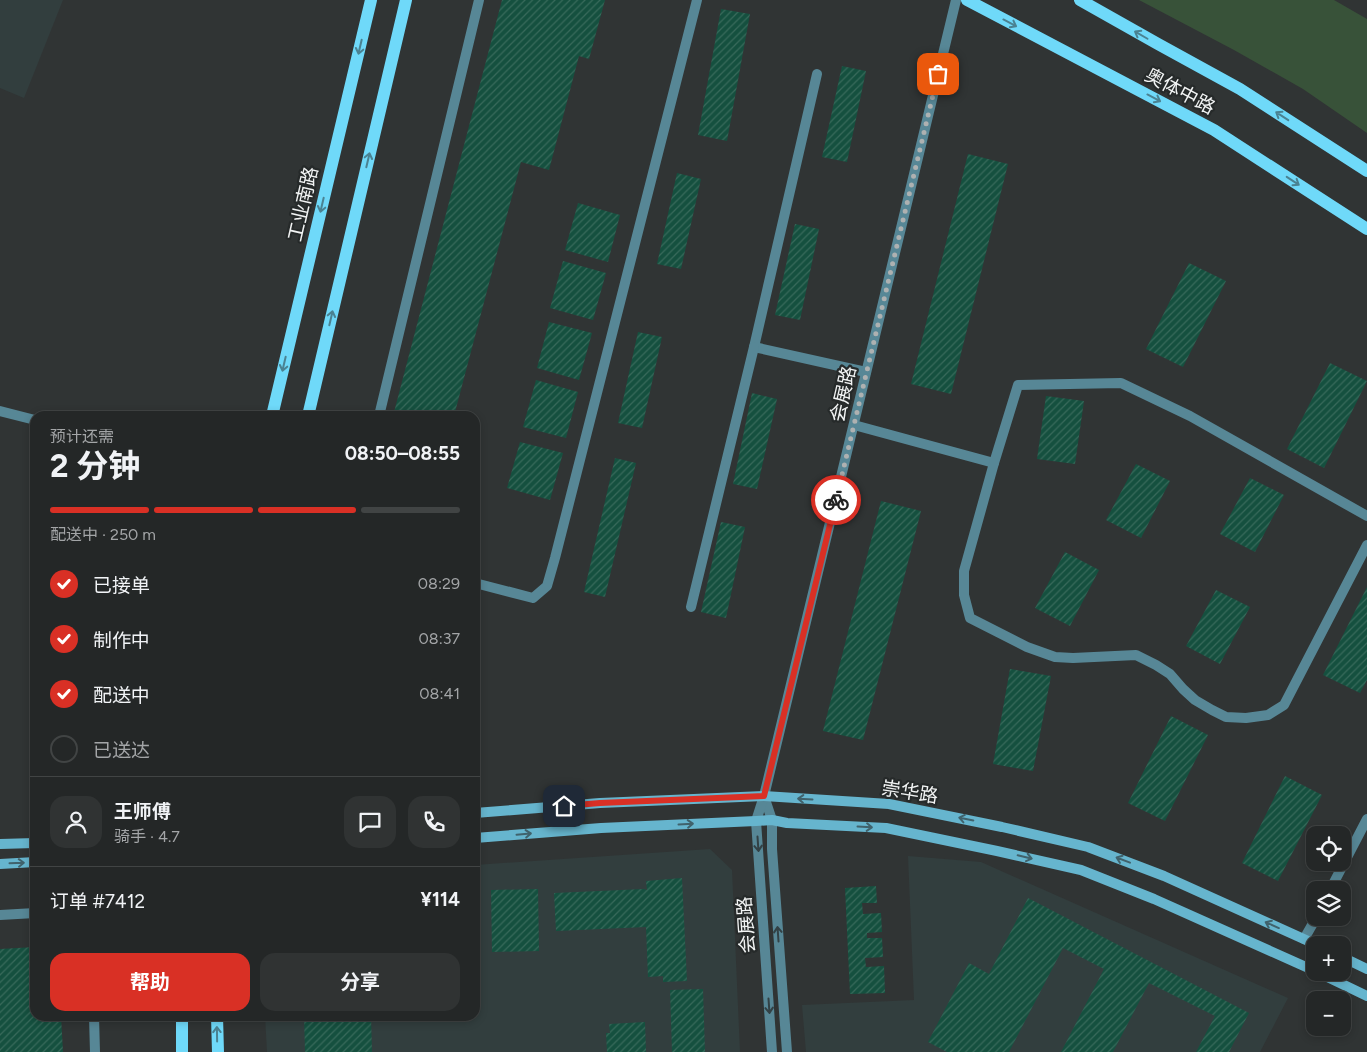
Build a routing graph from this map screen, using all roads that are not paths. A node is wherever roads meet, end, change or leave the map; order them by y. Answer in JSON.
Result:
{"nodes":[{"id":1,"x":371,"y":0,"type":"edge"},
{"id":2,"x":406,"y":0,"type":"edge"},
{"id":3,"x":479,"y":0,"type":"edge"},
{"id":4,"x":697,"y":0,"type":"edge"},
{"id":5,"x":956,"y":0,"type":"edge"},
{"id":6,"x":967,"y":0,"type":"edge"},
{"id":7,"x":1080,"y":0,"type":"edge"},
{"id":8,"x":817,"y":74,"type":"dead end"},
{"id":9,"x":1367,"y":171,"type":"edge"},
{"id":10,"x":1367,"y":229,"type":"edge"},
{"id":11,"x":754,"y":348,"type":"junction"},
{"id":12,"x":866,"y":372,"type":"junction"},
{"id":13,"x":0,"y":411,"type":"edge"},
{"id":14,"x":273,"y":411,"type":"edge"},
{"id":15,"x":309,"y":411,"type":"edge"},
{"id":16,"x":380,"y":411,"type":"edge"},
{"id":17,"x":30,"y":419,"type":"edge"},
{"id":18,"x":854,"y":425,"type":"junction"},
{"id":19,"x":994,"y":463,"type":"junction"},
{"id":20,"x":1367,"y":516,"type":"edge"},
{"id":21,"x":1367,"y":545,"type":"edge"},
{"id":22,"x":1363,"y":563,"type":"edge"},
{"id":23,"x":480,"y":584,"type":"edge"},
{"id":24,"x":691,"y":607,"type":"dead end"},
{"id":25,"x":764,"y":796,"type":"junction"},
{"id":26,"x":480,"y":813,"type":"edge"},
{"id":27,"x":1367,"y":819,"type":"edge"},
{"id":28,"x":772,"y":820,"type":"junction"},
{"id":29,"x":756,"y":821,"type":"junction"},
{"id":30,"x":480,"y":838,"type":"edge"},
{"id":31,"x":30,"y":842,"type":"edge"},
{"id":32,"x":0,"y":844,"type":"edge"},
{"id":33,"x":30,"y":862,"type":"edge"},
{"id":34,"x":0,"y":864,"type":"edge"},
{"id":35,"x":1335,"y":881,"type":"edge"},
{"id":36,"x":30,"y":913,"type":"edge"},
{"id":37,"x":0,"y":916,"type":"edge"},
{"id":38,"x":1311,"y":926,"type":"edge"},
{"id":39,"x":1304,"y":939,"type":"joint"},
{"id":40,"x":1351,"y":961,"type":"edge"},
{"id":41,"x":1306,"y":967,"type":"edge"},
{"id":42,"x":1367,"y":969,"type":"edge"},
{"id":43,"x":1335,"y":981,"type":"edge"},
{"id":44,"x":1367,"y":996,"type":"edge"},
{"id":45,"x":94,"y":1021,"type":"edge"},
{"id":46,"x":182,"y":1021,"type":"edge"},
{"id":47,"x":217,"y":1021,"type":"edge"},
{"id":48,"x":95,"y":1052,"type":"edge"},
{"id":49,"x":182,"y":1052,"type":"edge"},
{"id":50,"x":218,"y":1052,"type":"edge"},
{"id":51,"x":772,"y":1052,"type":"edge"},
{"id":52,"x":787,"y":1052,"type":"edge"}],
"edges":[{"from":1,"to":14,"type":"main road","name":"工业南路","one_way":true},
{"from":15,"to":2,"type":"main road","one_way":true},
{"from":3,"to":16,"type":"street"},
{"from":4,"to":23,"type":"street"},
{"from":5,"to":12,"type":"street","name":"会展路"},
{"from":6,"to":10,"type":"main road","name":"奥体中路","one_way":true},
{"from":9,"to":7,"type":"main road","name":"奥体中路","one_way":true},
{"from":8,"to":11,"type":"street"},
{"from":11,"to":12,"type":"street"},
{"from":11,"to":24,"type":"street"},
{"from":12,"to":18,"type":"street","name":"会展路"},
{"from":13,"to":17,"type":"street"},
{"from":18,"to":19,"type":"street"},
{"from":18,"to":25,"type":"street","name":"会展路"},
{"from":19,"to":20,"type":"street"},
{"from":19,"to":22,"type":"street"},
{"from":21,"to":22,"type":"street"},
{"from":25,"to":26,"type":"main road","name":"崇华路"},
{"from":25,"to":28,"type":"street","name":"会展路"},
{"from":25,"to":29,"type":"street","name":"会展路"},
{"from":39,"to":25,"type":"main road","name":"崇华路","one_way":true},
{"from":27,"to":35,"type":"street"},
{"from":28,"to":29,"type":"main road"},
{"from":28,"to":41,"type":"main road","one_way":true},
{"from":52,"to":28,"type":"street","name":"会展路","one_way":true},
{"from":30,"to":29,"type":"main road","one_way":true},
{"from":29,"to":51,"type":"street","name":"会展路","one_way":true},
{"from":31,"to":32,"type":"main road"},
{"from":34,"to":33,"type":"main road","one_way":true},
{"from":36,"to":37,"type":"street"},
{"from":38,"to":39,"type":"street"},
{"from":40,"to":42,"type":"main road"},
{"from":43,"to":44,"type":"main road"},
{"from":45,"to":48,"type":"street"},
{"from":46,"to":49,"type":"main road"},
{"from":50,"to":47,"type":"main road","one_way":true}]}
